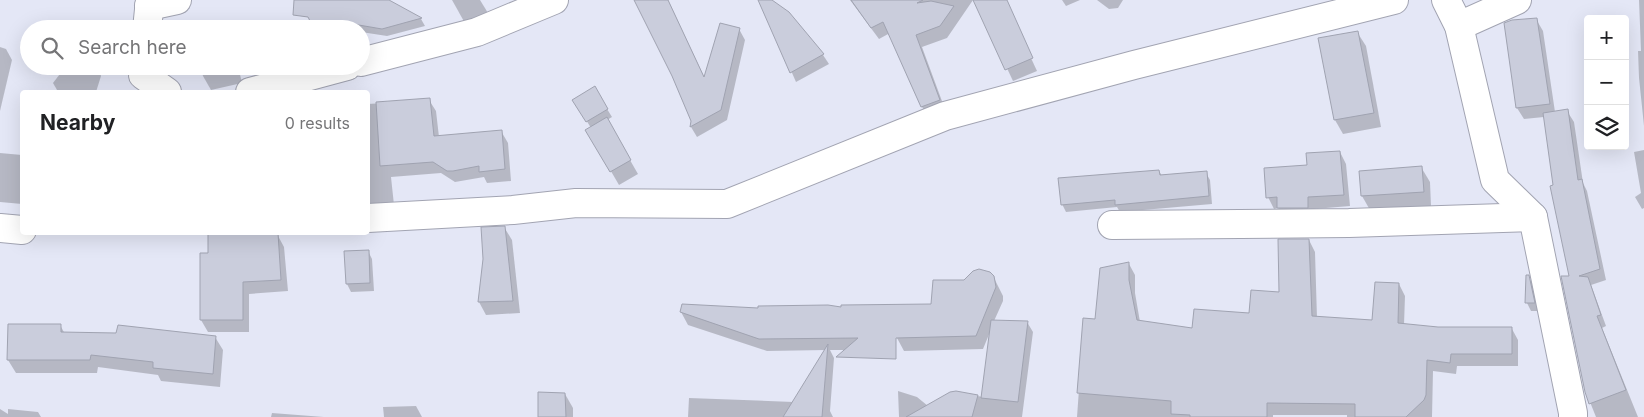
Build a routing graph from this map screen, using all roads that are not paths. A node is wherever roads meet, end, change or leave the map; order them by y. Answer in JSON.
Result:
{"nodes":[{"id":1,"x":177,"y":0,"type":"edge"},
{"id":2,"x":554,"y":0,"type":"edge"},
{"id":3,"x":1394,"y":0,"type":"edge"},
{"id":4,"x":1446,"y":0,"type":"edge"},
{"id":5,"x":1517,"y":0,"type":"edge"},
{"id":6,"x":149,"y":12,"type":"edge"},
{"id":7,"x":1459,"y":26,"type":"junction"},
{"id":8,"x":370,"y":60,"type":"edge"},
{"id":9,"x":143,"y":75,"type":"edge"},
{"id":10,"x":313,"y":75,"type":"edge"},
{"id":11,"x":163,"y":90,"type":"edge"},
{"id":12,"x":257,"y":90,"type":"edge"},
{"id":13,"x":1533,"y":217,"type":"junction"},
{"id":14,"x":370,"y":218,"type":"edge"},
{"id":15,"x":1112,"y":226,"type":"dead end"},
{"id":16,"x":0,"y":228,"type":"edge"},
{"id":17,"x":20,"y":230,"type":"edge"},
{"id":18,"x":1573,"y":417,"type":"edge"}],
"edges":[{"from":1,"to":6,"type":"street"},
{"from":2,"to":8,"type":"street"},
{"from":3,"to":14,"type":"street"},
{"from":4,"to":7,"type":"street"},
{"from":5,"to":7,"type":"street"},
{"from":7,"to":13,"type":"street"},
{"from":9,"to":11,"type":"street"},
{"from":10,"to":12,"type":"street"},
{"from":13,"to":15,"type":"street"},
{"from":13,"to":18,"type":"street"},
{"from":16,"to":17,"type":"street"}]}
